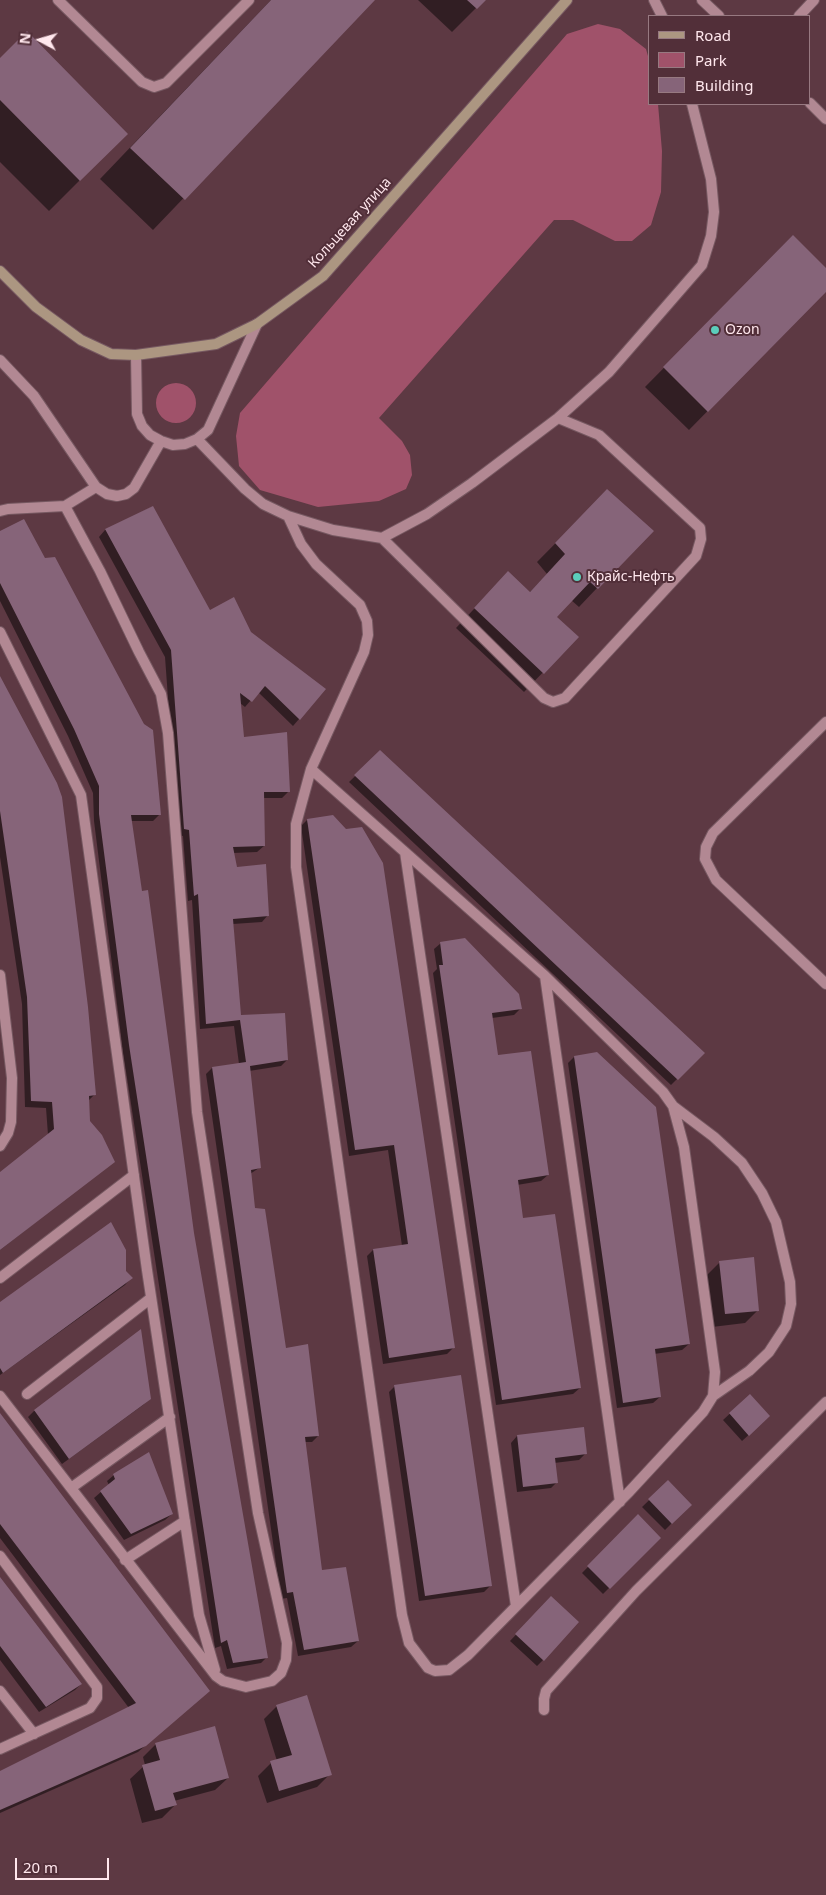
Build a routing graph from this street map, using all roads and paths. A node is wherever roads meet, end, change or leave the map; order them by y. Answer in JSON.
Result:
{"nodes":[{"id":1,"x":58,"y":0,"type":"edge"},
{"id":2,"x":249,"y":0,"type":"edge"},
{"id":3,"x":567,"y":0,"type":"edge"},
{"id":4,"x":654,"y":0,"type":"edge"},
{"id":5,"x":702,"y":0,"type":"edge"},
{"id":6,"x":814,"y":0,"type":"edge"},
{"id":7,"x":662,"y":15,"type":"edge"},
{"id":8,"x":718,"y":15,"type":"edge"},
{"id":9,"x":800,"y":15,"type":"edge"},
{"id":10,"x":692,"y":105,"type":"edge"},
{"id":11,"x":811,"y":105,"type":"edge"},
{"id":12,"x":826,"y":119,"type":"edge"},
{"id":13,"x":0,"y":271,"type":"edge"},
{"id":14,"x":257,"y":324,"type":"junction"},
{"id":15,"x":136,"y":355,"type":"junction"},
{"id":16,"x":0,"y":360,"type":"edge"},
{"id":17,"x":558,"y":418,"type":"junction"},
{"id":18,"x":197,"y":439,"type":"junction"},
{"id":19,"x":161,"y":441,"type":"junction"},
{"id":20,"x":96,"y":487,"type":"junction"},
{"id":21,"x":65,"y":506,"type":"junction"},
{"id":22,"x":0,"y":511,"type":"edge"},
{"id":23,"x":288,"y":516,"type":"junction"},
{"id":24,"x":382,"y":538,"type":"junction"},
{"id":25,"x":0,"y":632,"type":"edge"},
{"id":26,"x":826,"y":722,"type":"edge"},
{"id":27,"x":311,"y":769,"type":"junction"},
{"id":28,"x":405,"y":852,"type":"junction"},
{"id":29,"x":0,"y":975,"type":"edge"},
{"id":30,"x":545,"y":976,"type":"junction"},
{"id":31,"x":826,"y":984,"type":"edge"},
{"id":32,"x":673,"y":1106,"type":"junction"},
{"id":33,"x":0,"y":1146,"type":"edge"},
{"id":34,"x":134,"y":1175,"type":"junction"},
{"id":35,"x":0,"y":1278,"type":"edge"},
{"id":36,"x":151,"y":1298,"type":"junction"},
{"id":37,"x":27,"y":1394,"type":"dead end"},
{"id":38,"x":0,"y":1396,"type":"edge"},
{"id":39,"x":713,"y":1396,"type":"junction"},
{"id":40,"x":826,"y":1402,"type":"edge"},
{"id":41,"x":170,"y":1417,"type":"junction"},
{"id":42,"x":71,"y":1488,"type":"junction"},
{"id":43,"x":620,"y":1502,"type":"junction"},
{"id":44,"x":185,"y":1521,"type":"junction"},
{"id":45,"x":0,"y":1556,"type":"edge"},
{"id":46,"x":125,"y":1560,"type":"junction"},
{"id":47,"x":516,"y":1606,"type":"junction"},
{"id":48,"x":216,"y":1676,"type":"junction"},
{"id":49,"x":0,"y":1691,"type":"edge"},
{"id":50,"x":544,"y":1710,"type":"dead end"},
{"id":51,"x":34,"y":1734,"type":"junction"},
{"id":52,"x":0,"y":1749,"type":"edge"}],
"edges":[{"from":1,"to":2,"type":"street"},
{"from":3,"to":14,"type":"street","name":"Кольцевая улица"},
{"from":4,"to":7,"type":"street"},
{"from":5,"to":8,"type":"street"},
{"from":6,"to":9,"type":"street"},
{"from":10,"to":17,"type":"street"},
{"from":11,"to":12,"type":"street"},
{"from":13,"to":15,"type":"street","name":"Кольцевая улица"},
{"from":14,"to":15,"type":"street","name":"Кольцевая улица"},
{"from":14,"to":18,"type":"street"},
{"from":15,"to":19,"type":"street"},
{"from":16,"to":20,"type":"street"},
{"from":17,"to":24,"type":"street"},
{"from":17,"to":24,"type":"street"},
{"from":18,"to":19,"type":"street"},
{"from":18,"to":23,"type":"street"},
{"from":19,"to":20,"type":"street"},
{"from":20,"to":21,"type":"street"},
{"from":21,"to":22,"type":"street"},
{"from":21,"to":48,"type":"street"},
{"from":23,"to":24,"type":"street"},
{"from":23,"to":27,"type":"street"},
{"from":25,"to":34,"type":"street"},
{"from":26,"to":31,"type":"street"},
{"from":27,"to":28,"type":"street"},
{"from":27,"to":47,"type":"street"},
{"from":28,"to":30,"type":"street"},
{"from":28,"to":47,"type":"street"},
{"from":29,"to":33,"type":"street"},
{"from":30,"to":32,"type":"street"},
{"from":30,"to":43,"type":"street"},
{"from":32,"to":39,"type":"street"},
{"from":32,"to":39,"type":"street"},
{"from":34,"to":35,"type":"street"},
{"from":34,"to":36,"type":"street"},
{"from":36,"to":37,"type":"street"},
{"from":36,"to":41,"type":"street"},
{"from":38,"to":42,"type":"street"},
{"from":39,"to":43,"type":"street"},
{"from":40,"to":50,"type":"street"},
{"from":41,"to":42,"type":"street"},
{"from":41,"to":44,"type":"street"},
{"from":42,"to":46,"type":"street"},
{"from":43,"to":47,"type":"street"},
{"from":44,"to":46,"type":"street"},
{"from":44,"to":48,"type":"street"},
{"from":45,"to":51,"type":"street"},
{"from":46,"to":48,"type":"street"},
{"from":49,"to":51,"type":"street"},
{"from":51,"to":52,"type":"street"}]}
